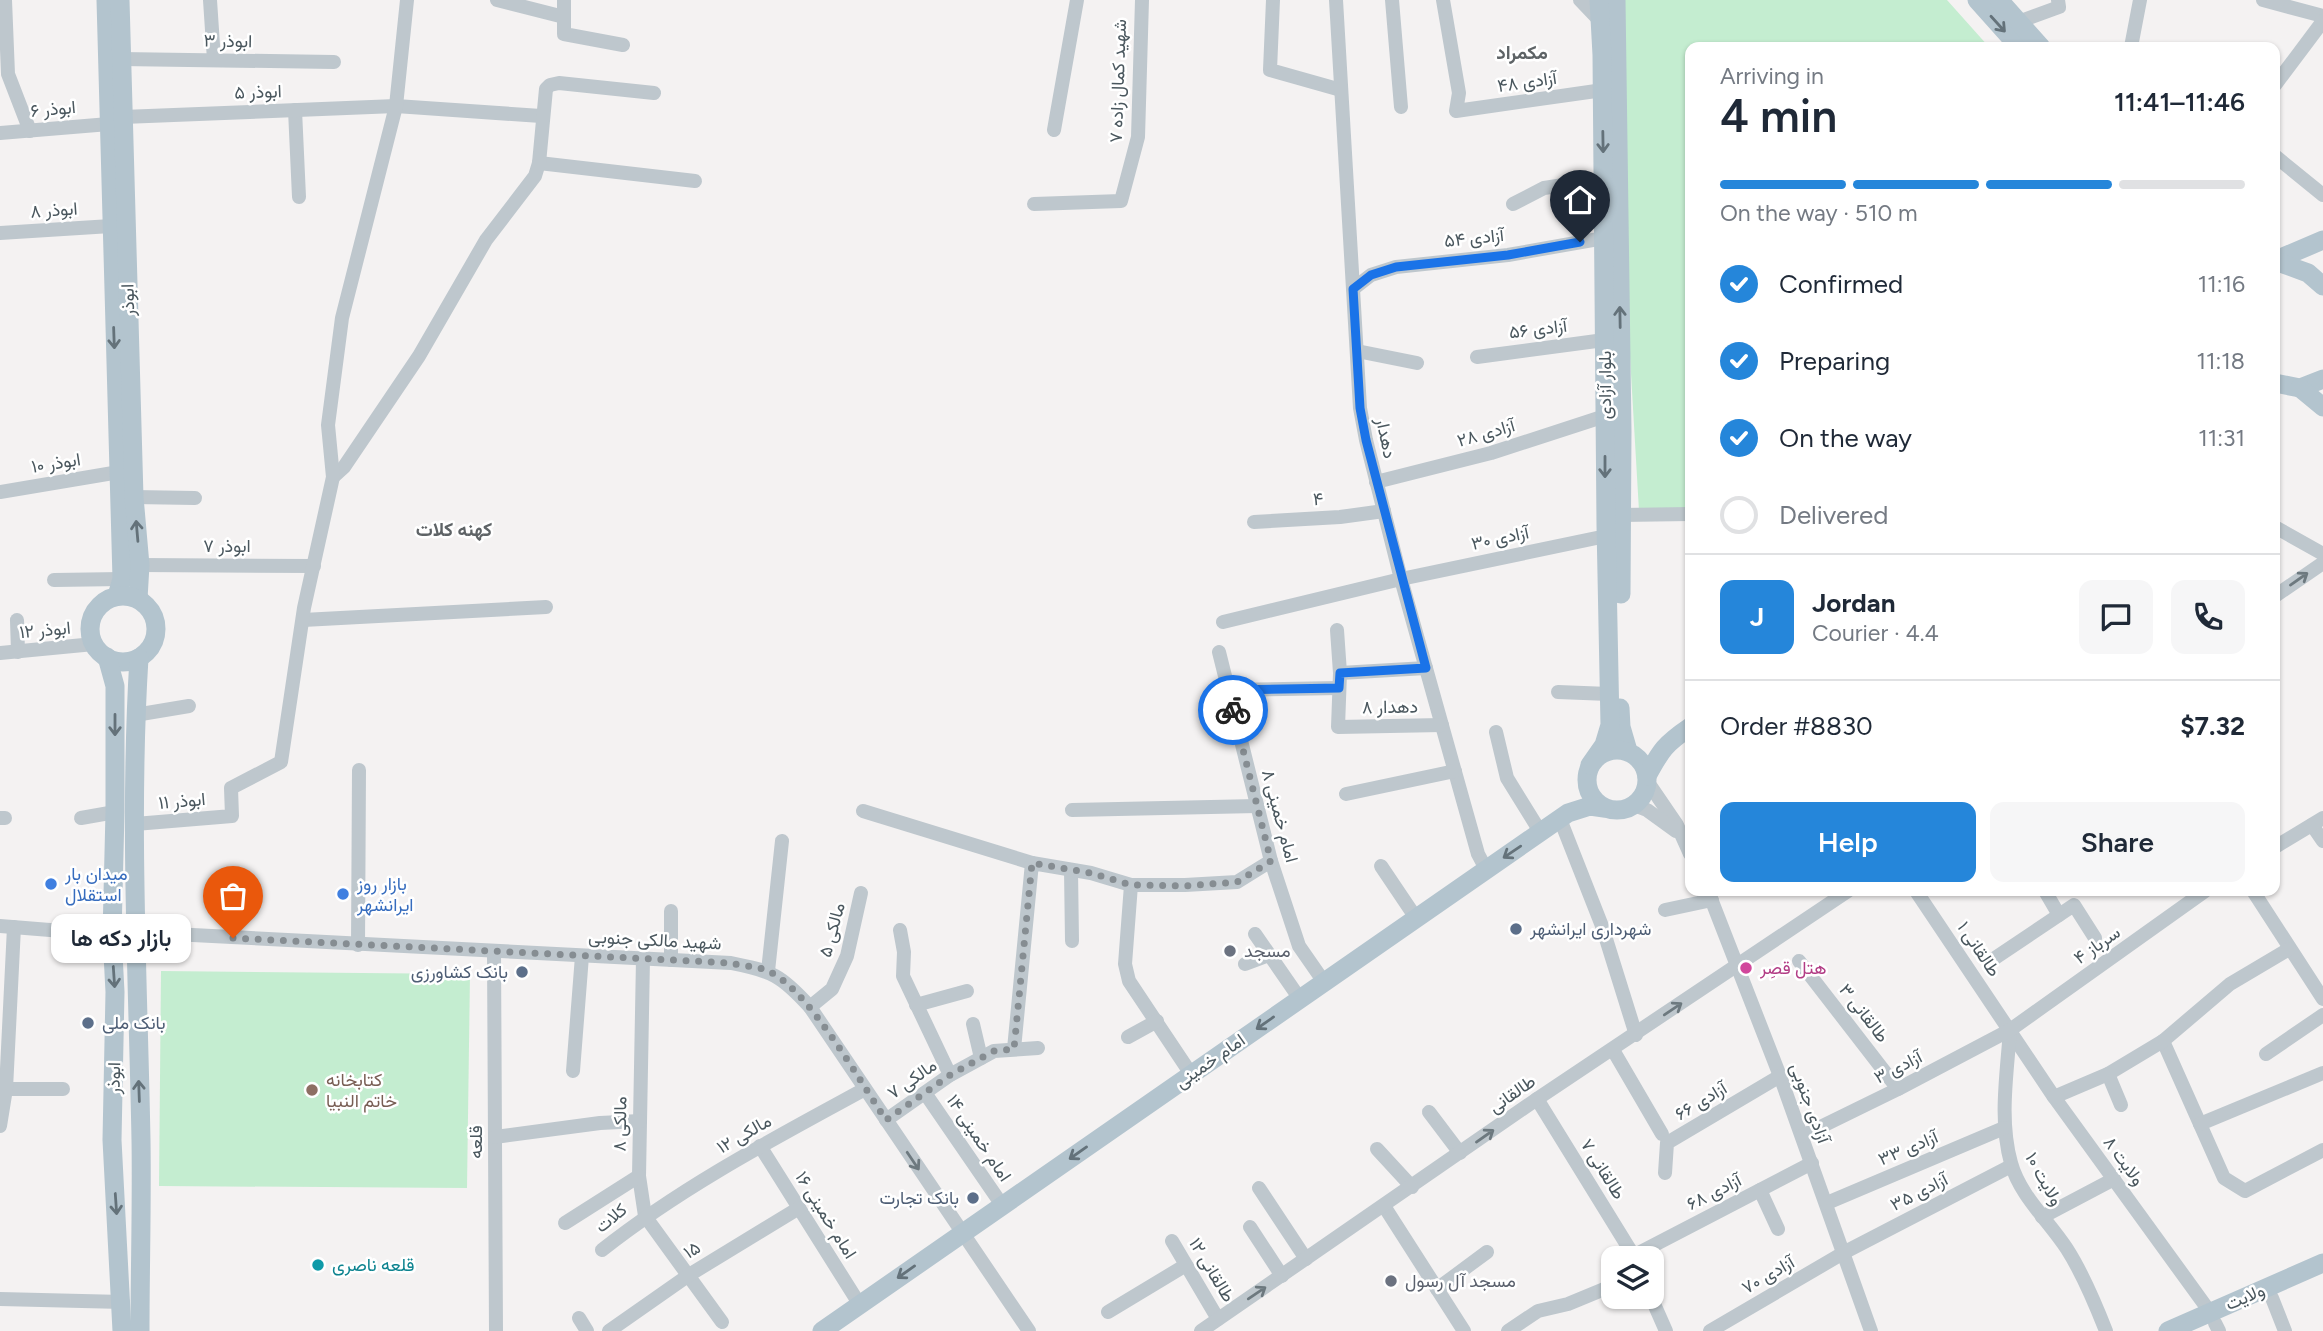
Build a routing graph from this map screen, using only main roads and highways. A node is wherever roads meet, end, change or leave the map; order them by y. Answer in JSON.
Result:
{"nodes":[{"id":1,"x":106,"y":0,"type":"edge"},
{"id":2,"x":120,"y":0,"type":"edge"},
{"id":3,"x":1599,"y":0,"type":"edge"},
{"id":4,"x":1616,"y":0,"type":"edge"},
{"id":5,"x":1978,"y":0,"type":"edge"},
{"id":6,"x":1999,"y":0,"type":"edge"},
{"id":7,"x":2015,"y":42,"type":"edge"},
{"id":8,"x":2036,"y":42,"type":"edge"},
{"id":9,"x":116,"y":121,"type":"junction"},
{"id":10,"x":2323,"y":240,"type":"edge"},
{"id":11,"x":2280,"y":258,"type":"edge"},
{"id":12,"x":2280,"y":262,"type":"edge"},
{"id":13,"x":2323,"y":286,"type":"edge"},
{"id":14,"x":2323,"y":379,"type":"edge"},
{"id":15,"x":2280,"y":384,"type":"edge"},
{"id":16,"x":2300,"y":388,"type":"junction"},
{"id":17,"x":2323,"y":407,"type":"edge"},
{"id":18,"x":119,"y":588,"type":"junction"},
{"id":19,"x":138,"y":599,"type":"junction"},
{"id":20,"x":101,"y":651,"type":"junction"},
{"id":21,"x":139,"y":658,"type":"junction"},
{"id":22,"x":1685,"y":730,"type":"edge"},
{"id":23,"x":1669,"y":741,"type":"junction"},
{"id":24,"x":1632,"y":753,"type":"junction"},
{"id":25,"x":1588,"y":770,"type":"junction"},
{"id":26,"x":1647,"y":779,"type":"junction"},
{"id":27,"x":1604,"y":808,"type":"junction"},
{"id":28,"x":1564,"y":816,"type":"junction"},
{"id":29,"x":112,"y":1140,"type":"junction"},
{"id":30,"x":141,"y":1141,"type":"junction"},
{"id":31,"x":2323,"y":1263,"type":"edge"},
{"id":32,"x":2323,"y":1276,"type":"edge"},
{"id":33,"x":2211,"y":1324,"type":"edge"},
{"id":34,"x":122,"y":1331,"type":"edge"},
{"id":35,"x":140,"y":1331,"type":"edge"},
{"id":36,"x":822,"y":1331,"type":"edge"},
{"id":37,"x":2168,"y":1331,"type":"edge"}],
"edges":[{"from":1,"to":9,"type":"main road","name":"ابوذر"},
{"from":2,"to":9,"type":"main road","name":"ابوذر"},
{"from":3,"to":25,"type":"main road","name":"بلوار آزادی","one_way":true},
{"from":24,"to":4,"type":"main road","name":"بلوار آزادی","one_way":true},
{"from":5,"to":7,"type":"main road","one_way":true},
{"from":6,"to":8,"type":"main road"},
{"from":9,"to":18,"type":"main road","name":"ابوذر","one_way":true},
{"from":19,"to":9,"type":"main road","name":"ابوذر","one_way":true},
{"from":10,"to":11,"type":"main road"},
{"from":12,"to":13,"type":"main road"},
{"from":14,"to":16,"type":"main road"},
{"from":15,"to":16,"type":"main road"},
{"from":16,"to":17,"type":"main road"},
{"from":18,"to":19,"type":"main road"},
{"from":18,"to":20,"type":"main road"},
{"from":19,"to":21,"type":"main road"},
{"from":20,"to":21,"type":"main road"},
{"from":20,"to":29,"type":"main road","name":"ابوذر","one_way":true},
{"from":30,"to":21,"type":"main road","name":"ابوذر","one_way":true},
{"from":22,"to":23,"type":"main road"},
{"from":23,"to":24,"type":"main road"},
{"from":23,"to":26,"type":"main road"},
{"from":24,"to":25,"type":"main road"},
{"from":24,"to":26,"type":"main road"},
{"from":25,"to":27,"type":"main road"},
{"from":25,"to":28,"type":"main road","name":"بلوار آزادی"},
{"from":26,"to":27,"type":"main road"},
{"from":27,"to":28,"type":"main road","name":"امام خمینی"},
{"from":28,"to":36,"type":"main road","name":"امام خمینی","one_way":true},
{"from":29,"to":30,"type":"main road"},
{"from":29,"to":34,"type":"main road","name":"ابوذر","one_way":true},
{"from":30,"to":35,"type":"main road","name":"ابوذر"},
{"from":31,"to":33,"type":"main road","name":"ولایت"},
{"from":32,"to":33,"type":"main road","name":"ولایت"},
{"from":33,"to":37,"type":"main road","name":"ولایت"}]}
